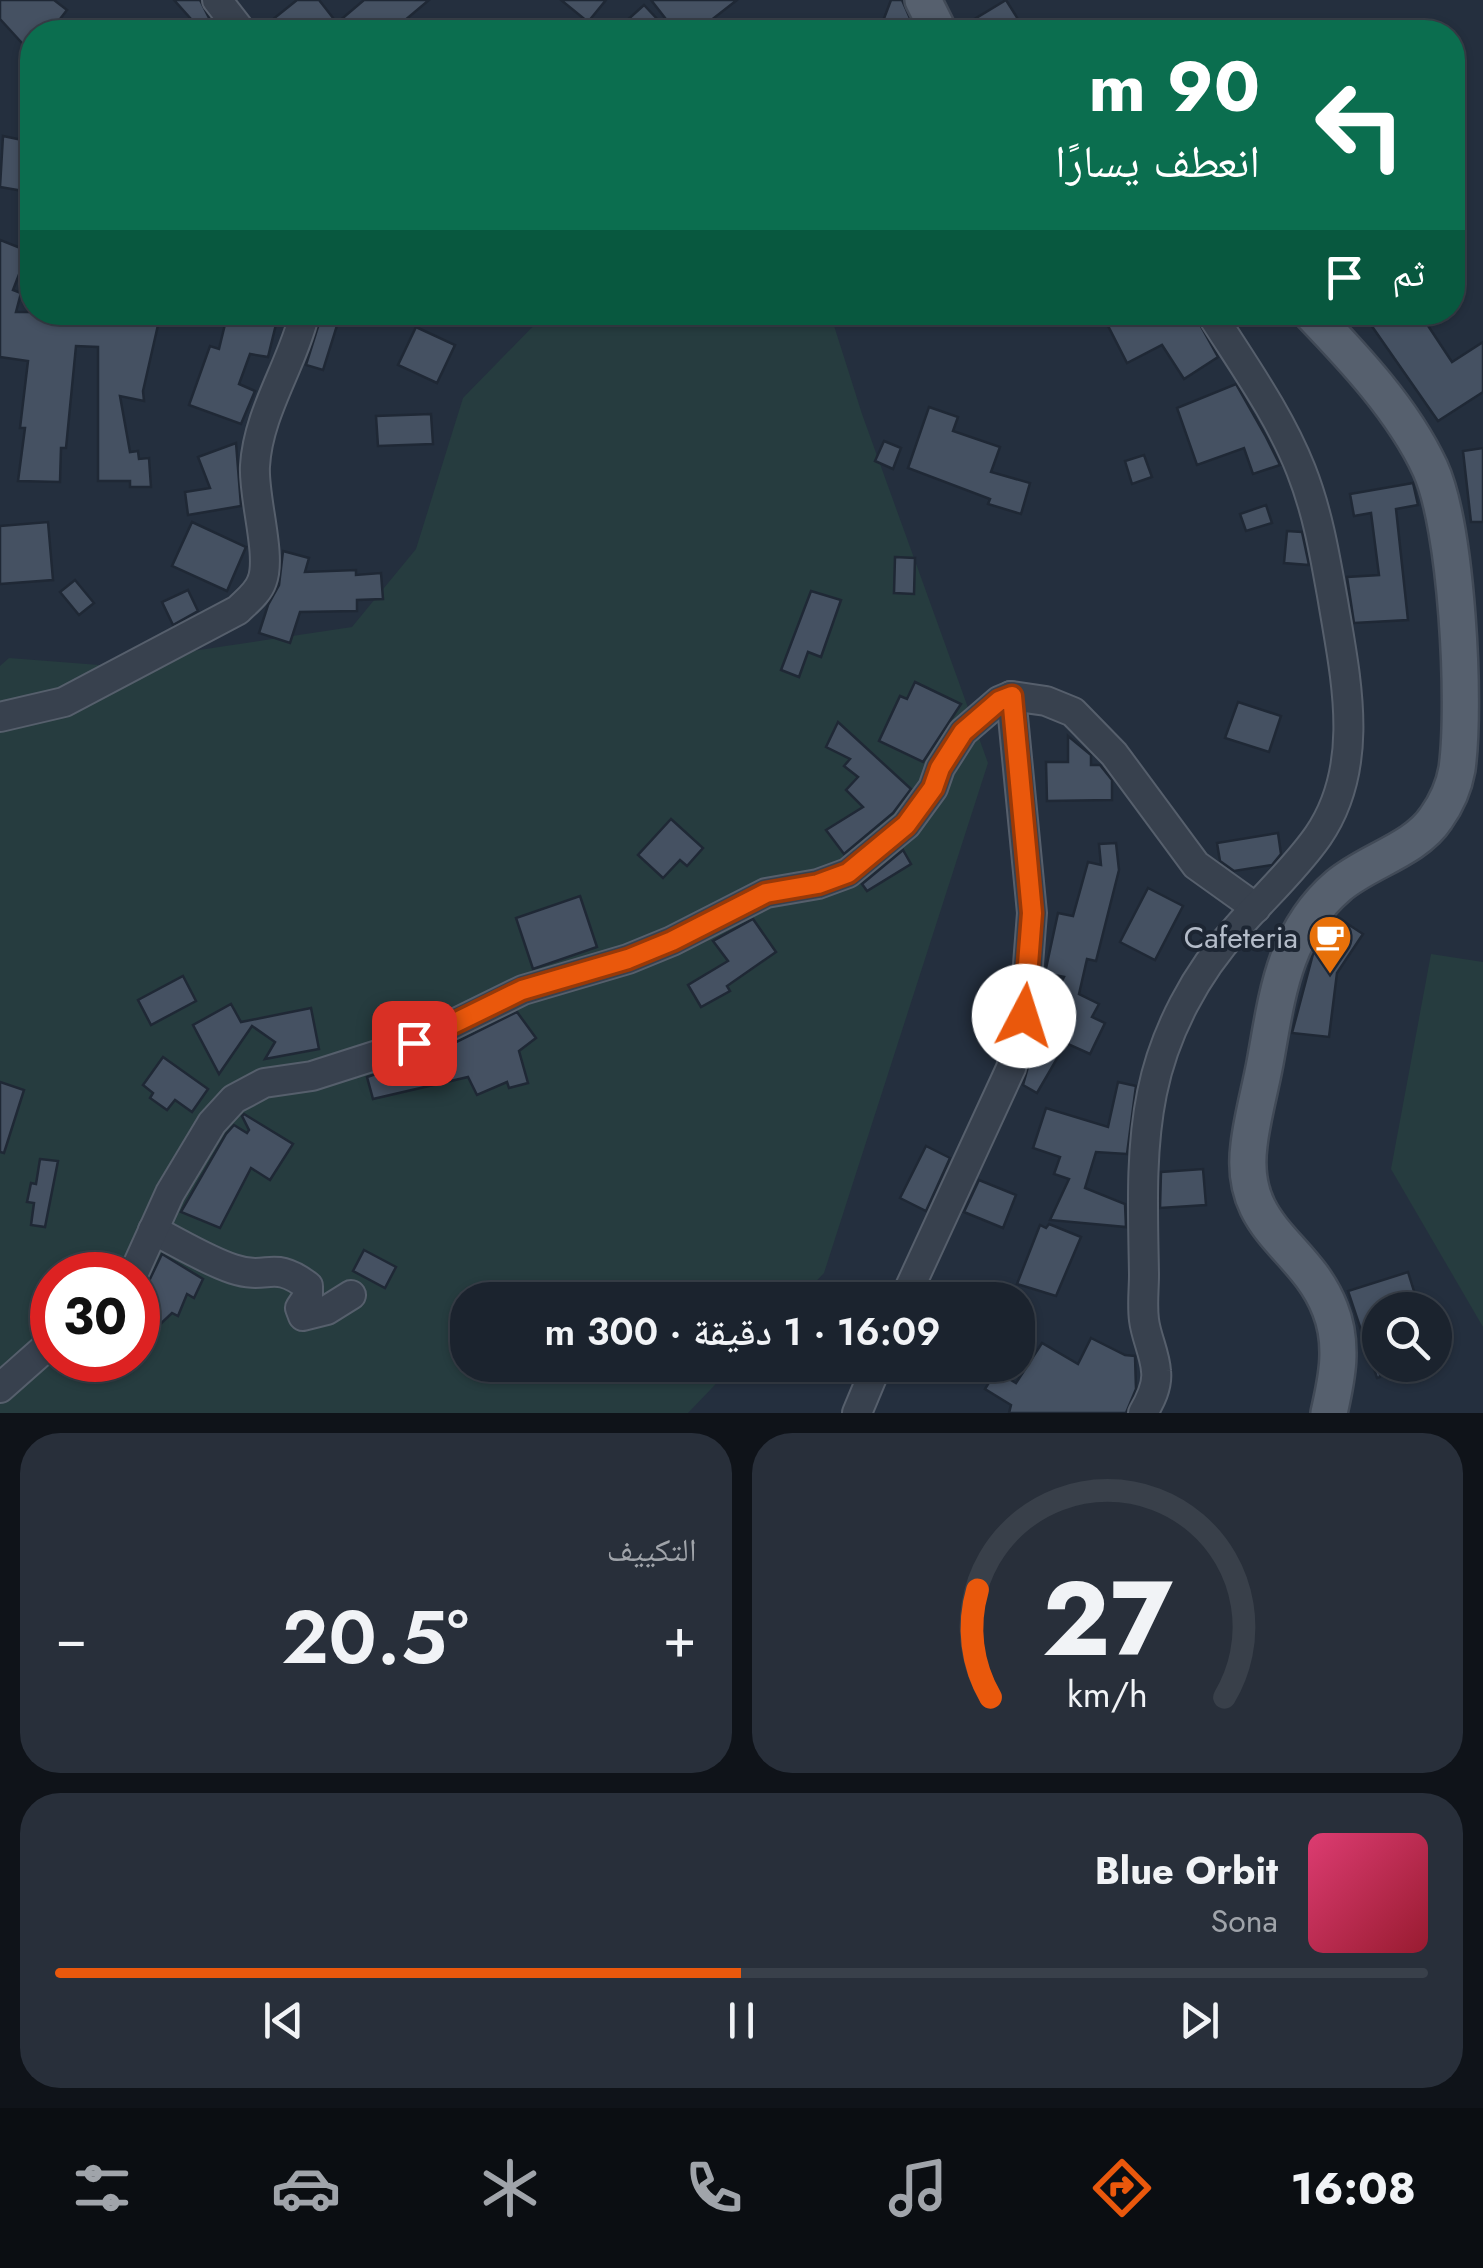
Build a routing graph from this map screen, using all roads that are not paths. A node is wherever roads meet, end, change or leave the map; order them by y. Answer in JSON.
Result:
{"nodes":[{"id":1,"x":217,"y":0,"type":"edge"},
{"id":2,"x":233,"y":20,"type":"edge"},
{"id":3,"x":300,"y":325,"type":"edge"},
{"id":4,"x":1218,"y":325,"type":"edge"},
{"id":5,"x":1321,"y":325,"type":"edge"},
{"id":6,"x":1012,"y":696,"type":"junction"},
{"id":7,"x":0,"y":717,"type":"edge"},
{"id":8,"x":1256,"y":908,"type":"junction"},
{"id":9,"x":153,"y":1230,"type":"junction"},
{"id":10,"x":143,"y":1252,"type":"edge"},
{"id":11,"x":912,"y":1282,"type":"edge"},
{"id":12,"x":350,"y":1296,"type":"dead end"},
{"id":13,"x":30,"y":1361,"type":"edge"},
{"id":14,"x":869,"y":1382,"type":"edge"},
{"id":15,"x":0,"y":1388,"type":"edge"},
{"id":16,"x":856,"y":1413,"type":"edge"},
{"id":17,"x":1143,"y":1413,"type":"edge"},
{"id":18,"x":1329,"y":1413,"type":"edge"}],
"edges":[{"from":1,"to":2,"type":"street"},
{"from":3,"to":7,"type":"street"},
{"from":4,"to":8,"type":"street"},
{"from":5,"to":18,"type":"main road"},
{"from":6,"to":8,"type":"street"},
{"from":6,"to":9,"type":"street"},
{"from":6,"to":11,"type":"street"},
{"from":8,"to":17,"type":"street"},
{"from":9,"to":10,"type":"street"},
{"from":9,"to":12,"type":"street"},
{"from":13,"to":15,"type":"street"},
{"from":14,"to":16,"type":"street"}]}
